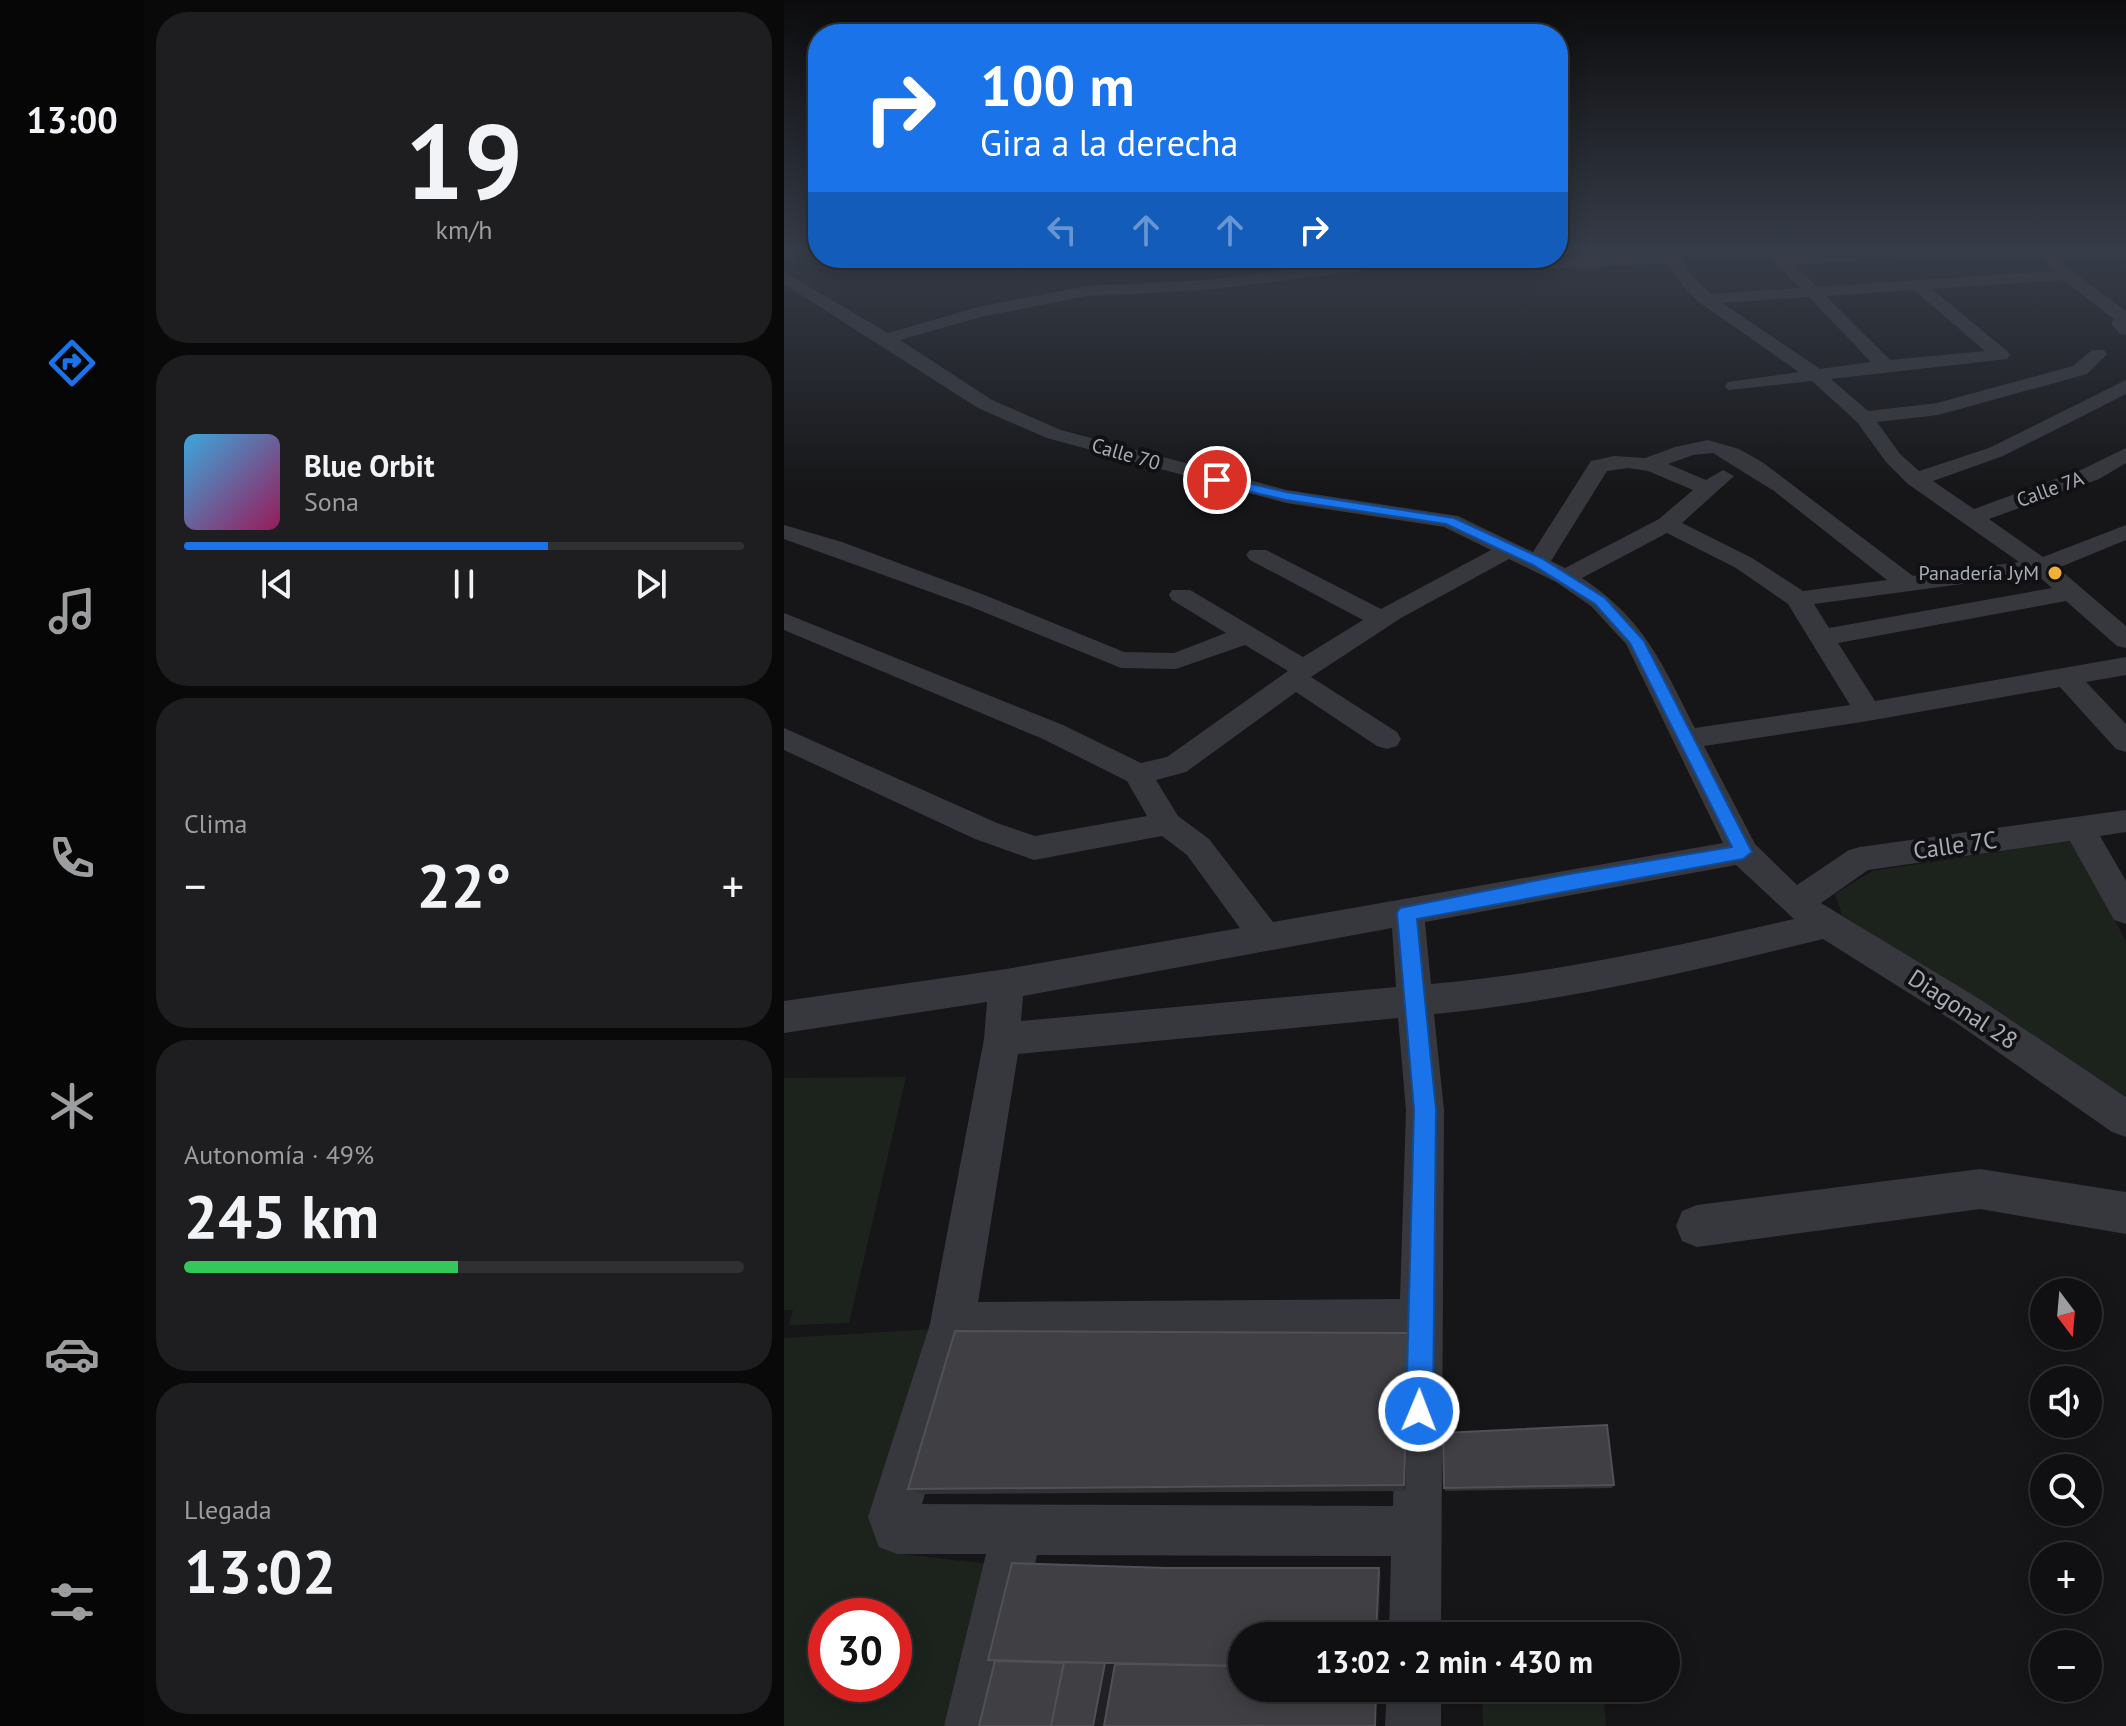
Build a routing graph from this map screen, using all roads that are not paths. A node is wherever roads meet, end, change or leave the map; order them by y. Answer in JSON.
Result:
{"nodes":[{"id":1,"x":873,"y":331,"type":"edge"},
{"id":2,"x":915,"y":331,"type":"edge"},
{"id":3,"x":1752,"y":331,"type":"edge"},
{"id":4,"x":1849,"y":331,"type":"edge"},
{"id":5,"x":1972,"y":331,"type":"edge"},
{"id":6,"x":2117,"y":331,"type":"edge"},
{"id":7,"x":886,"y":339,"type":"junction"},
{"id":8,"x":1885,"y":366,"type":"junction"},
{"id":9,"x":1816,"y":375,"type":"junction"},
{"id":10,"x":1735,"y":386,"type":"dead end"},
{"id":11,"x":2126,"y":386,"type":"edge"},
{"id":12,"x":1864,"y":418,"type":"junction"},
{"id":13,"x":2126,"y":454,"type":"edge"},
{"id":14,"x":1650,"y":463,"type":"junction"},
{"id":15,"x":2105,"y":465,"type":"junction"},
{"id":16,"x":1758,"y":470,"type":"junction"},
{"id":17,"x":2126,"y":476,"type":"edge"},
{"id":18,"x":1916,"y":479,"type":"junction"},
{"id":19,"x":1706,"y":488,"type":"junction"},
{"id":20,"x":1971,"y":518,"type":"junction"},
{"id":21,"x":1667,"y":524,"type":"junction"},
{"id":22,"x":784,"y":532,"type":"edge"},
{"id":23,"x":2126,"y":532,"type":"edge"},
{"id":24,"x":1510,"y":549,"type":"junction"},
{"id":25,"x":1258,"y":555,"type":"dead end"},
{"id":26,"x":1538,"y":562,"type":"junction"},
{"id":27,"x":2041,"y":566,"type":"junction"},
{"id":28,"x":1565,"y":577,"type":"junction"},
{"id":29,"x":1908,"y":584,"type":"junction"},
{"id":30,"x":2068,"y":593,"type":"junction"},
{"id":31,"x":1181,"y":595,"type":"dead end"},
{"id":32,"x":1798,"y":599,"type":"junction"},
{"id":33,"x":1382,"y":620,"type":"junction"},
{"id":34,"x":784,"y":621,"type":"edge"},
{"id":35,"x":1244,"y":636,"type":"junction"},
{"id":36,"x":1820,"y":638,"type":"junction"},
{"id":37,"x":2126,"y":640,"type":"edge"},
{"id":38,"x":2126,"y":666,"type":"edge"},
{"id":39,"x":1299,"y":674,"type":"junction"},
{"id":40,"x":2066,"y":677,"type":"junction"},
{"id":41,"x":1868,"y":712,"type":"junction"},
{"id":42,"x":784,"y":738,"type":"edge"},
{"id":43,"x":1387,"y":739,"type":"dead end"},
{"id":44,"x":1686,"y":739,"type":"junction"},
{"id":45,"x":2126,"y":742,"type":"edge"},
{"id":46,"x":1138,"y":774,"type":"junction"},
{"id":47,"x":2126,"y":821,"type":"edge"},
{"id":48,"x":1167,"y":824,"type":"junction"},
{"id":49,"x":2079,"y":828,"type":"junction"},
{"id":50,"x":1743,"y":852,"type":"junction"},
{"id":51,"x":1798,"y":902,"type":"junction"},
{"id":52,"x":2126,"y":911,"type":"edge"},
{"id":53,"x":1407,"y":913,"type":"junction"},
{"id":54,"x":1831,"y":924,"type":"junction"},
{"id":55,"x":1265,"y":937,"type":"junction"},
{"id":56,"x":1006,"y":984,"type":"junction"},
{"id":57,"x":1416,"y":1000,"type":"junction"},
{"id":58,"x":784,"y":1017,"type":"edge"},
{"id":59,"x":1002,"y":1039,"type":"junction"},
{"id":60,"x":2126,"y":1119,"type":"edge"},
{"id":61,"x":2126,"y":1213,"type":"edge"},
{"id":62,"x":1697,"y":1226,"type":"dead end"},
{"id":63,"x":1421,"y":1321,"type":"junction"},
{"id":64,"x":952,"y":1324,"type":"junction"},
{"id":65,"x":1017,"y":1529,"type":"junction"},
{"id":66,"x":1417,"y":1531,"type":"junction"},
{"id":67,"x":1415,"y":1622,"type":"edge"},
{"id":68,"x":1414,"y":1702,"type":"edge"},
{"id":69,"x":972,"y":1726,"type":"edge"},
{"id":70,"x":1413,"y":1726,"type":"edge"}],
"edges":[{"from":1,"to":7,"type":"street","name":"Calle 70"},
{"from":2,"to":7,"type":"street"},
{"from":3,"to":9,"type":"street"},
{"from":4,"to":8,"type":"street"},
{"from":5,"to":8,"type":"street"},
{"from":6,"to":12,"type":"street"},
{"from":7,"to":24,"type":"street","name":"Calle 70"},
{"from":8,"to":9,"type":"street"},
{"from":9,"to":10,"type":"street"},
{"from":9,"to":12,"type":"street"},
{"from":11,"to":18,"type":"street"},
{"from":12,"to":18,"type":"street"},
{"from":13,"to":15,"type":"street","name":"Calle 7A"},
{"from":14,"to":16,"type":"street"},
{"from":14,"to":19,"type":"street"},
{"from":14,"to":26,"type":"street"},
{"from":15,"to":17,"type":"street"},
{"from":15,"to":20,"type":"street","name":"Calle 7A"},
{"from":16,"to":19,"type":"street"},
{"from":16,"to":29,"type":"street"},
{"from":18,"to":20,"type":"street"},
{"from":19,"to":21,"type":"street"},
{"from":20,"to":27,"type":"street"},
{"from":21,"to":28,"type":"street"},
{"from":21,"to":32,"type":"street"},
{"from":22,"to":35,"type":"street"},
{"from":23,"to":27,"type":"street"},
{"from":24,"to":26,"type":"street","name":"Calle 70"},
{"from":24,"to":33,"type":"street"},
{"from":25,"to":33,"type":"street"},
{"from":26,"to":28,"type":"street","name":"Calle 70"},
{"from":27,"to":29,"type":"street"},
{"from":27,"to":30,"type":"street"},
{"from":28,"to":44,"type":"street","name":"Calle 70"},
{"from":29,"to":32,"type":"street"},
{"from":30,"to":36,"type":"street"},
{"from":30,"to":37,"type":"street"},
{"from":31,"to":35,"type":"street"},
{"from":32,"to":36,"type":"street"},
{"from":33,"to":39,"type":"street"},
{"from":34,"to":46,"type":"street"},
{"from":35,"to":39,"type":"street"},
{"from":36,"to":41,"type":"street"},
{"from":38,"to":40,"type":"street"},
{"from":39,"to":43,"type":"street"},
{"from":39,"to":46,"type":"street"},
{"from":40,"to":41,"type":"street"},
{"from":40,"to":45,"type":"street"},
{"from":41,"to":44,"type":"street"},
{"from":42,"to":48,"type":"street"},
{"from":44,"to":50,"type":"street","name":"Calle 70"},
{"from":46,"to":48,"type":"street"},
{"from":47,"to":49,"type":"street","name":"Calle 7C"},
{"from":48,"to":55,"type":"street"},
{"from":49,"to":51,"type":"street","name":"Calle 7C"},
{"from":49,"to":52,"type":"street"},
{"from":50,"to":51,"type":"street","name":"Calle 70"},
{"from":50,"to":53,"type":"street"},
{"from":51,"to":54,"type":"street","name":"Diagonal 28"},
{"from":53,"to":55,"type":"street"},
{"from":53,"to":57,"type":"street"},
{"from":54,"to":57,"type":"street"},
{"from":54,"to":60,"type":"street","name":"Diagonal 28"},
{"from":55,"to":56,"type":"street"},
{"from":56,"to":58,"type":"street"},
{"from":56,"to":59,"type":"street"},
{"from":57,"to":59,"type":"street"},
{"from":57,"to":63,"type":"street"},
{"from":59,"to":64,"type":"street"},
{"from":61,"to":62,"type":"street"},
{"from":63,"to":64,"type":"street"},
{"from":63,"to":66,"type":"street"},
{"from":64,"to":65,"type":"street"},
{"from":65,"to":66,"type":"street"},
{"from":65,"to":69,"type":"street"},
{"from":66,"to":67,"type":"street"},
{"from":68,"to":70,"type":"street"}]}
